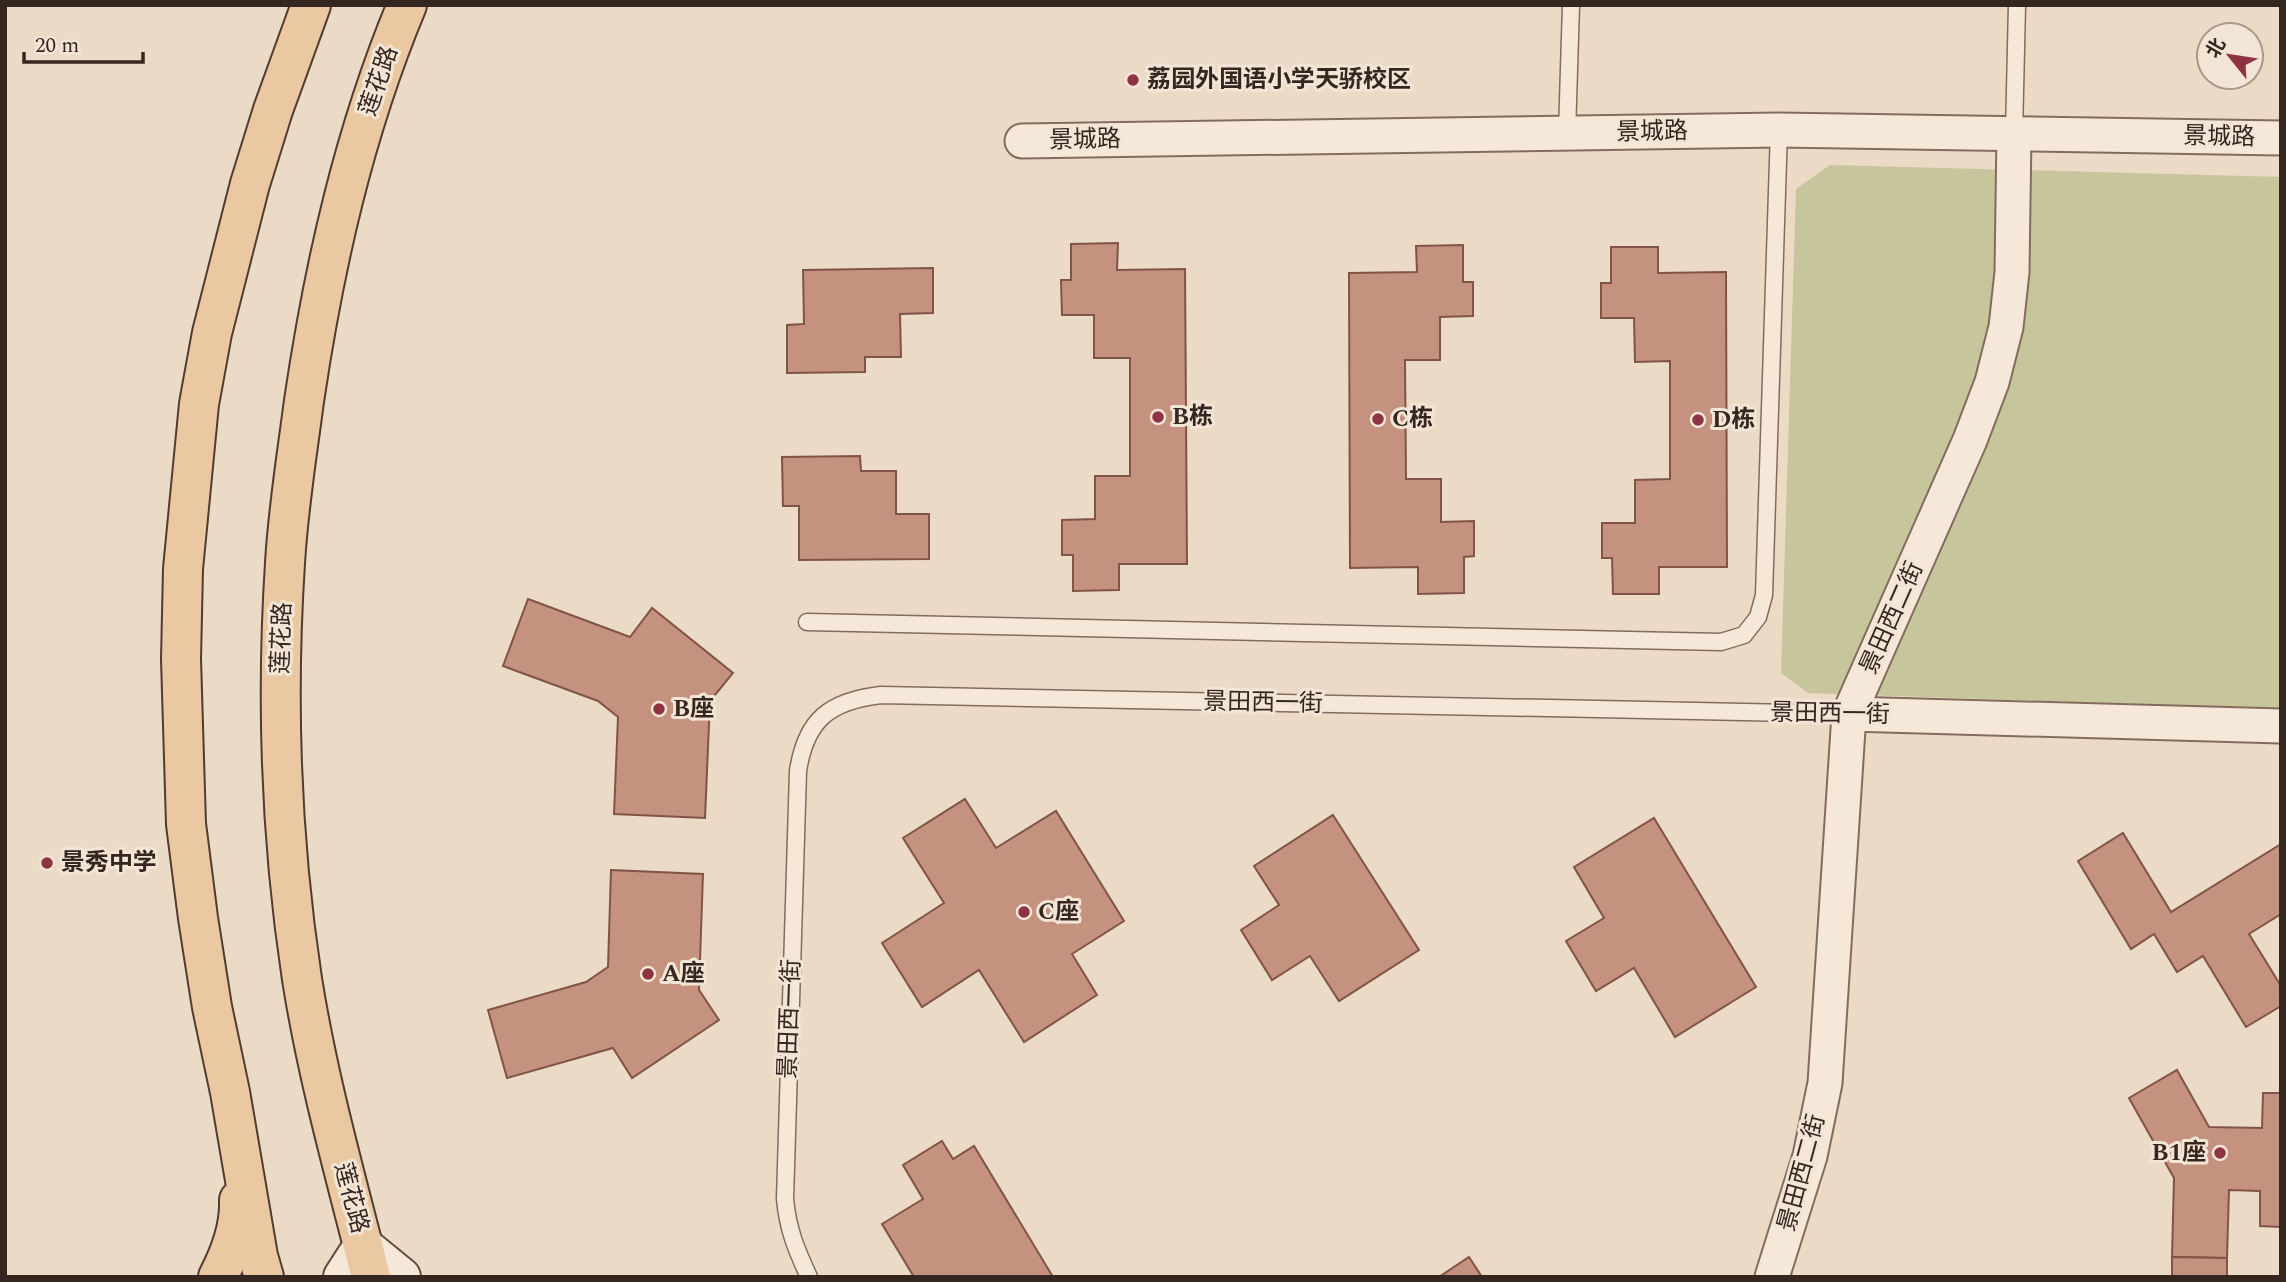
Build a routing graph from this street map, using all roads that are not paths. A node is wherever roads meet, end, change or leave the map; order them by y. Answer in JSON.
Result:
{"nodes":[{"id":1,"x":311,"y":5,"type":"edge"},
{"id":2,"x":407,"y":5,"type":"edge"},
{"id":3,"x":1571,"y":5,"type":"edge"},
{"id":4,"x":2017,"y":5,"type":"edge"},
{"id":5,"x":1779,"y":130,"type":"junction"},
{"id":6,"x":1567,"y":134,"type":"junction"},
{"id":7,"x":2014,"y":134,"type":"junction"},
{"id":8,"x":2281,"y":138,"type":"edge"},
{"id":9,"x":1023,"y":141,"type":"dead end"},
{"id":10,"x":807,"y":622,"type":"dead end"},
{"id":11,"x":1849,"y":714,"type":"junction"},
{"id":12,"x":2281,"y":726,"type":"edge"},
{"id":13,"x":241,"y":1159,"type":"junction"},
{"id":14,"x":359,"y":1266,"type":"edge"},
{"id":15,"x":218,"y":1277,"type":"edge"},
{"id":16,"x":264,"y":1277,"type":"edge"},
{"id":17,"x":401,"y":1277,"type":"edge"},
{"id":18,"x":810,"y":1277,"type":"edge"},
{"id":19,"x":1772,"y":1277,"type":"edge"}],
"edges":[{"from":1,"to":13,"type":"main road"},
{"from":2,"to":14,"type":"main road","name":"莲花路"},
{"from":3,"to":6,"type":"lane"},
{"from":4,"to":7,"type":"lane"},
{"from":5,"to":6,"type":"street","name":"景城路"},
{"from":5,"to":7,"type":"street","name":"景城路"},
{"from":5,"to":10,"type":"lane"},
{"from":6,"to":9,"type":"street","name":"景城路"},
{"from":7,"to":8,"type":"street","name":"景城路"},
{"from":7,"to":11,"type":"street","name":"景田西二街"},
{"from":11,"to":12,"type":"street","name":"景田西一街"},
{"from":11,"to":18,"type":"lane","name":"景田西一街"},
{"from":11,"to":19,"type":"street","name":"景田西二街"},
{"from":13,"to":15,"type":"main road"},
{"from":13,"to":16,"type":"main road"},
{"from":14,"to":17,"type":"street"}]}
